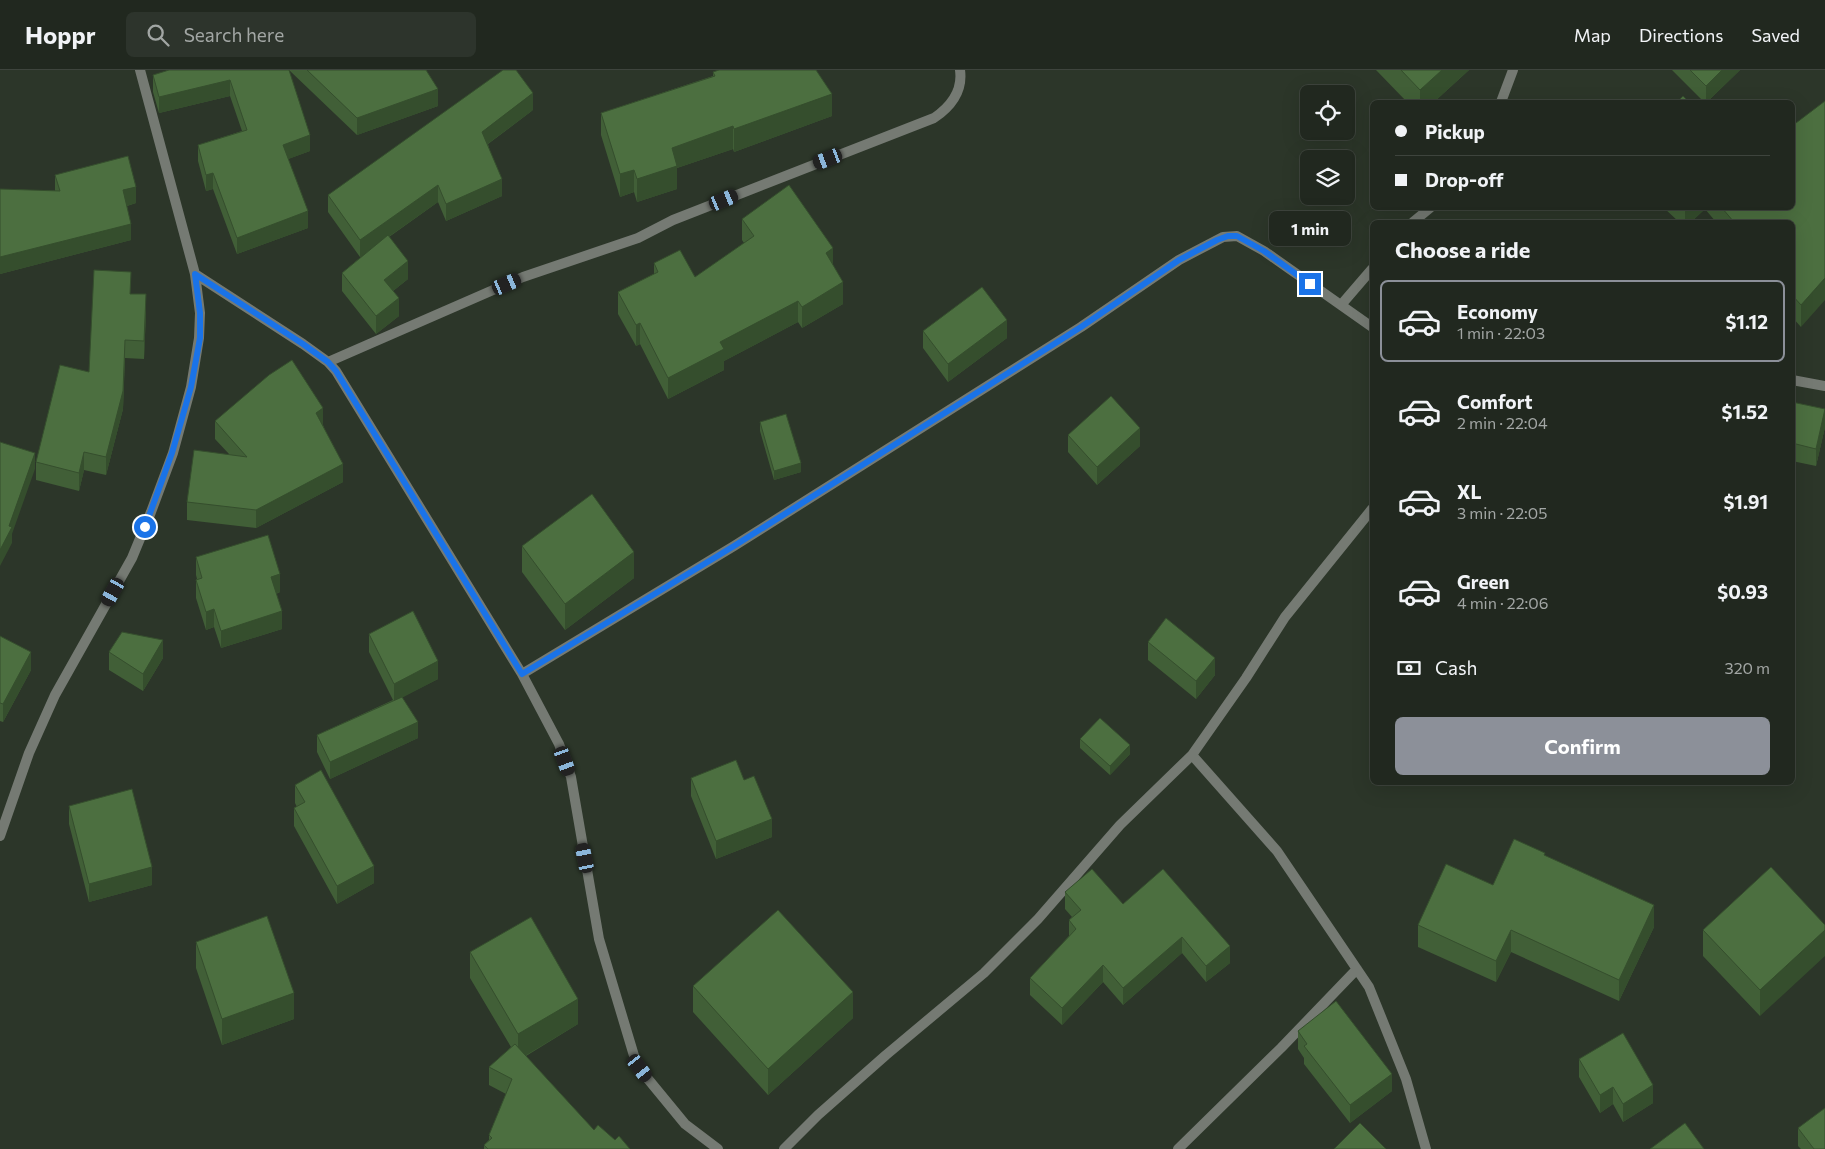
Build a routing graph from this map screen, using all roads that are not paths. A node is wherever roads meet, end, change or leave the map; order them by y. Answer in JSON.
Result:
{"nodes":[{"id":1,"x":140,"y":70,"type":"edge"},
{"id":2,"x":960,"y":70,"type":"edge"},
{"id":3,"x":1513,"y":70,"type":"edge"},
{"id":4,"x":1503,"y":100,"type":"edge"},
{"id":5,"x":1428,"y":210,"type":"edge"},
{"id":6,"x":1415,"y":220,"type":"edge"},
{"id":7,"x":1370,"y":271,"type":"edge"},
{"id":8,"x":195,"y":274,"type":"junction"},
{"id":9,"x":1341,"y":305,"type":"junction"},
{"id":10,"x":1370,"y":326,"type":"edge"},
{"id":11,"x":328,"y":362,"type":"junction"},
{"id":12,"x":1795,"y":381,"type":"edge"},
{"id":13,"x":1825,"y":386,"type":"edge"},
{"id":14,"x":1370,"y":511,"type":"edge"},
{"id":15,"x":522,"y":674,"type":"junction"},
{"id":16,"x":1192,"y":756,"type":"junction"},
{"id":17,"x":0,"y":836,"type":"edge"},
{"id":18,"x":1357,"y":969,"type":"junction"},
{"id":19,"x":718,"y":1149,"type":"edge"},
{"id":20,"x":784,"y":1149,"type":"edge"},
{"id":21,"x":1178,"y":1149,"type":"edge"},
{"id":22,"x":1426,"y":1149,"type":"edge"}],
"edges":[{"from":1,"to":8,"type":"street"},
{"from":2,"to":11,"type":"street"},
{"from":3,"to":4,"type":"street"},
{"from":5,"to":6,"type":"street"},
{"from":7,"to":9,"type":"street"},
{"from":8,"to":11,"type":"street"},
{"from":8,"to":17,"type":"street"},
{"from":9,"to":10,"type":"street"},
{"from":9,"to":15,"type":"street"},
{"from":11,"to":15,"type":"street"},
{"from":12,"to":13,"type":"street"},
{"from":14,"to":16,"type":"street"},
{"from":15,"to":19,"type":"street"},
{"from":16,"to":18,"type":"street"},
{"from":16,"to":20,"type":"street"},
{"from":18,"to":21,"type":"street"},
{"from":18,"to":22,"type":"street"}]}
